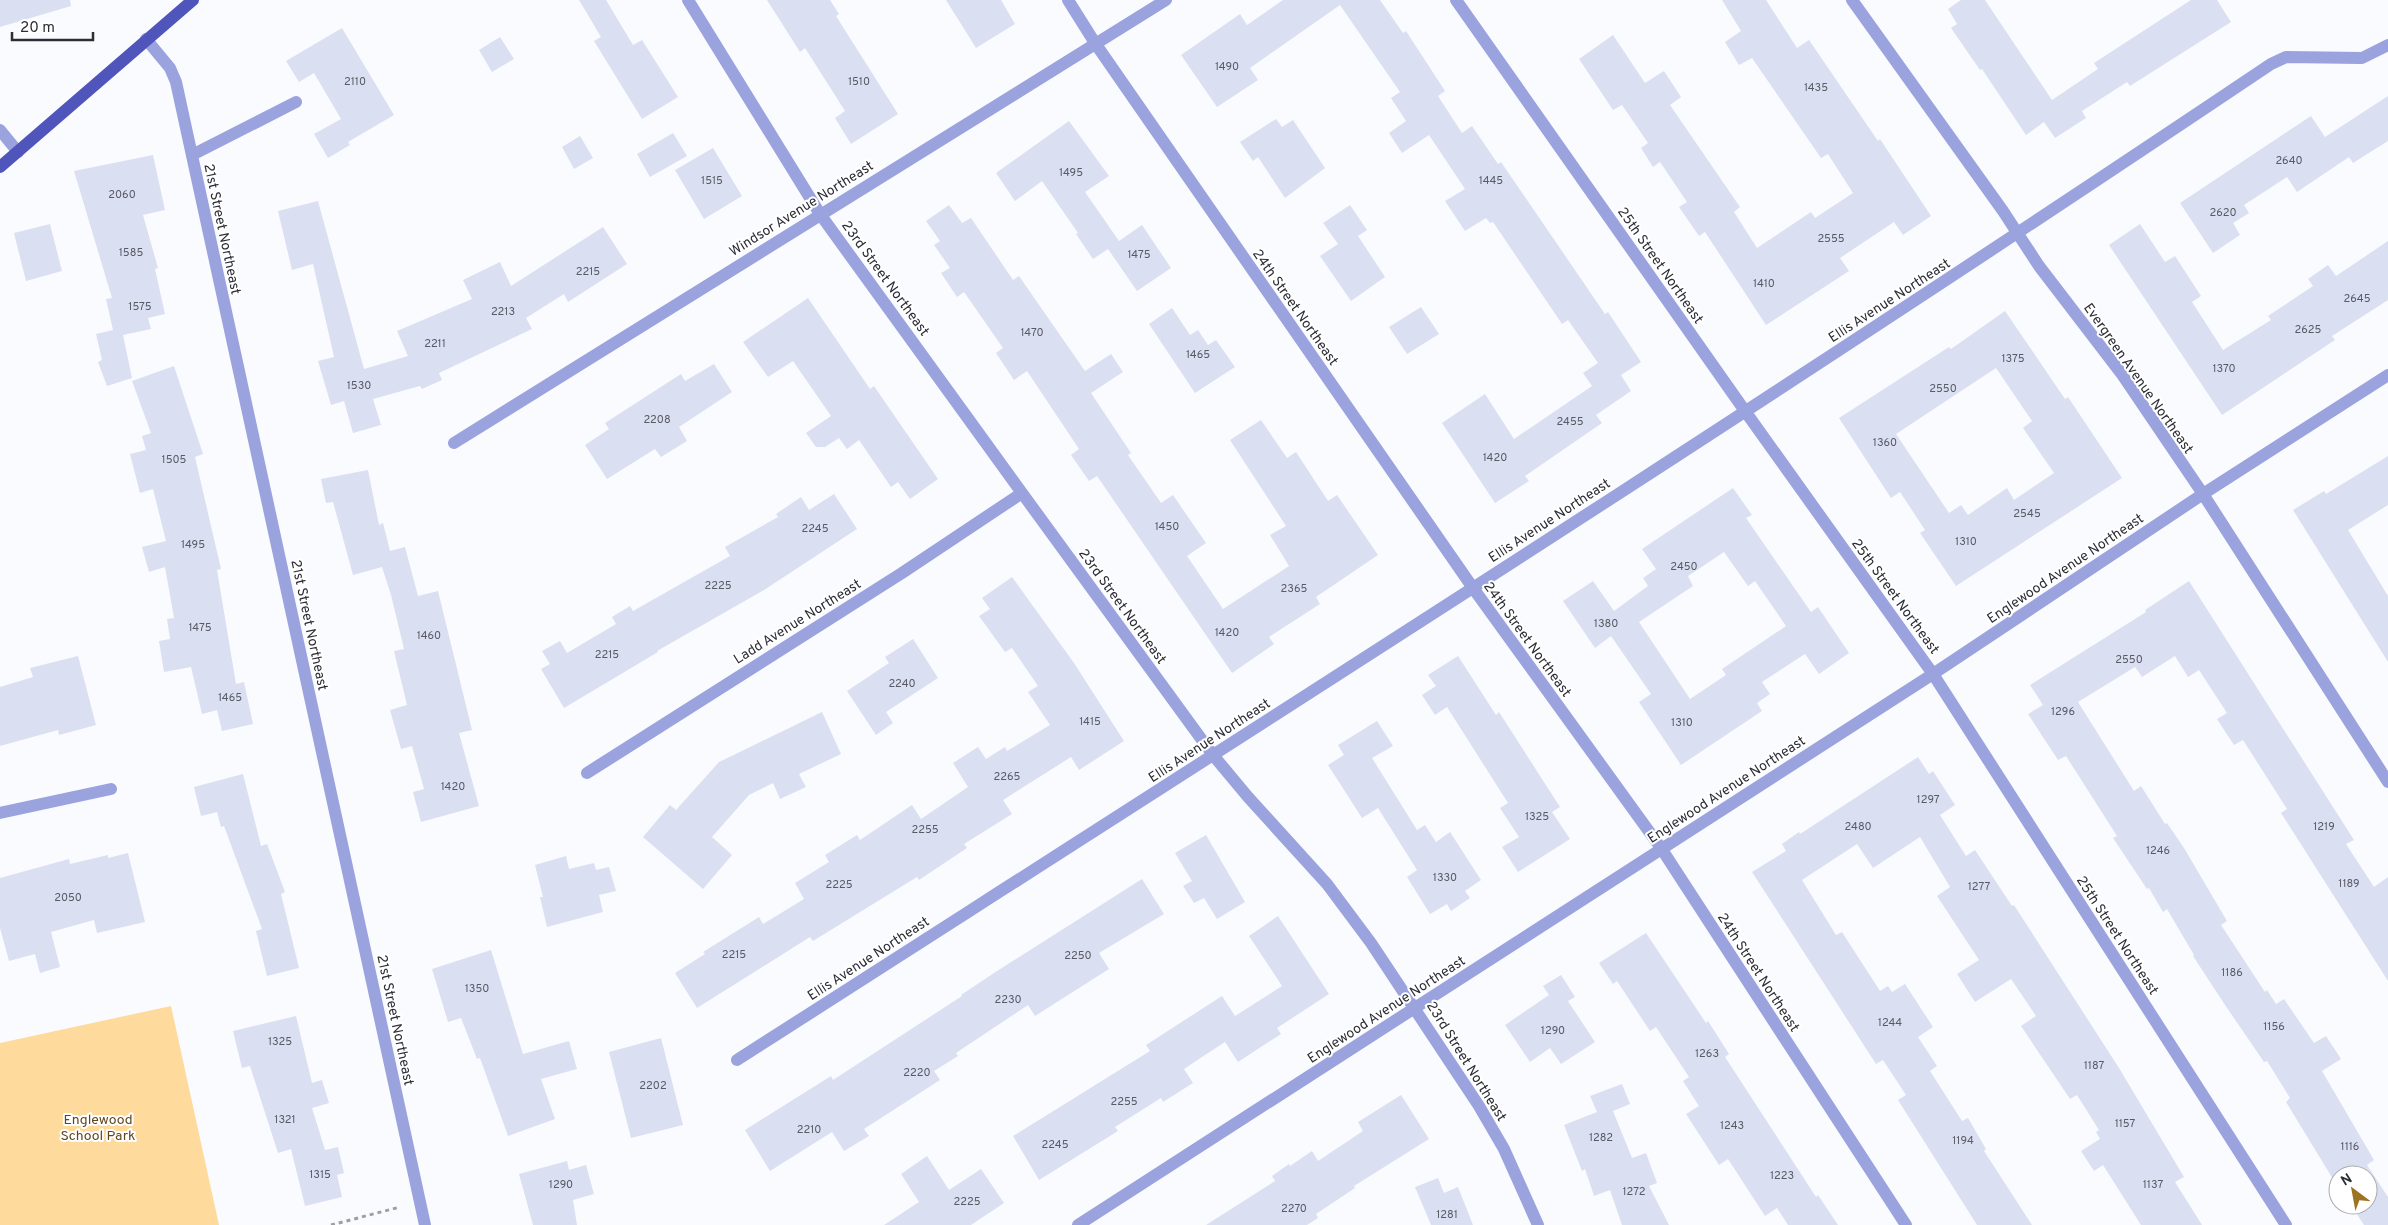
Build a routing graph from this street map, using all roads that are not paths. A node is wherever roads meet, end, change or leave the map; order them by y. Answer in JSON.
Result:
{"nodes":[{"id":1,"x":193,"y":0,"type":"edge"},
{"id":2,"x":688,"y":0,"type":"edge"},
{"id":3,"x":1068,"y":0,"type":"edge"},
{"id":4,"x":1166,"y":0,"type":"edge"},
{"id":5,"x":1456,"y":0,"type":"edge"},
{"id":6,"x":1852,"y":0,"type":"edge"},
{"id":7,"x":146,"y":40,"type":"junction"},
{"id":8,"x":1095,"y":43,"type":"junction"},
{"id":9,"x":2388,"y":45,"type":"edge"},
{"id":10,"x":296,"y":102,"type":"dead end"},
{"id":11,"x":0,"y":130,"type":"edge"},
{"id":12,"x":18,"y":152,"type":"junction"},
{"id":13,"x":192,"y":154,"type":"junction"},
{"id":14,"x":0,"y":167,"type":"edge"},
{"id":15,"x":820,"y":214,"type":"junction"},
{"id":16,"x":2017,"y":234,"type":"junction"},
{"id":17,"x":2388,"y":375,"type":"edge"},
{"id":18,"x":1744,"y":411,"type":"junction"},
{"id":19,"x":454,"y":443,"type":"dead end"},
{"id":20,"x":1022,"y":493,"type":"junction"},
{"id":21,"x":2202,"y":494,"type":"junction"},
{"id":22,"x":1473,"y":588,"type":"junction"},
{"id":23,"x":1933,"y":674,"type":"junction"},
{"id":24,"x":1213,"y":755,"type":"junction"},
{"id":25,"x":587,"y":773,"type":"dead end"},
{"id":26,"x":2388,"y":782,"type":"edge"},
{"id":27,"x":111,"y":789,"type":"dead end"},
{"id":28,"x":0,"y":813,"type":"edge"},
{"id":29,"x":1661,"y":848,"type":"junction"},
{"id":30,"x":1416,"y":1008,"type":"junction"},
{"id":31,"x":737,"y":1060,"type":"dead end"},
{"id":32,"x":425,"y":1225,"type":"edge"},
{"id":33,"x":1078,"y":1225,"type":"edge"},
{"id":34,"x":1538,"y":1225,"type":"edge"},
{"id":35,"x":1906,"y":1225,"type":"edge"},
{"id":36,"x":2286,"y":1225,"type":"edge"}],
"edges":[{"from":1,"to":7,"type":"main road"},
{"from":2,"to":15,"type":"street","name":"23rd Street Northeast"},
{"from":3,"to":8,"type":"street","name":"24th Street Northeast"},
{"from":4,"to":8,"type":"street","name":"Windsor Avenue Northeast"},
{"from":5,"to":18,"type":"street","name":"25th Street Northeast"},
{"from":6,"to":16,"type":"street","name":"Evergreen Avenue Northeast"},
{"from":7,"to":12,"type":"main road"},
{"from":7,"to":13,"type":"street","name":"21st Street Northeast"},
{"from":8,"to":15,"type":"street","name":"Windsor Avenue Northeast"},
{"from":8,"to":22,"type":"street","name":"24th Street Northeast"},
{"from":9,"to":16,"type":"street","name":"Ellis Avenue Northeast"},
{"from":10,"to":13,"type":"street"},
{"from":11,"to":12,"type":"street"},
{"from":12,"to":14,"type":"main road"},
{"from":13,"to":32,"type":"street","name":"21st Street Northeast"},
{"from":15,"to":19,"type":"street","name":"Windsor Avenue Northeast"},
{"from":15,"to":20,"type":"street","name":"23rd Street Northeast"},
{"from":16,"to":18,"type":"street","name":"Ellis Avenue Northeast"},
{"from":16,"to":21,"type":"street","name":"Evergreen Avenue Northeast"},
{"from":17,"to":21,"type":"street","name":"Englewood Avenue Northeast"},
{"from":18,"to":22,"type":"street","name":"Ellis Avenue Northeast"},
{"from":18,"to":23,"type":"street","name":"25th Street Northeast"},
{"from":20,"to":24,"type":"street","name":"23rd Street Northeast"},
{"from":20,"to":25,"type":"street","name":"Ladd Avenue Northeast"},
{"from":21,"to":23,"type":"street","name":"Englewood Avenue Northeast"},
{"from":21,"to":26,"type":"street","name":"Evergreen Avenue Northeast"},
{"from":22,"to":24,"type":"street","name":"Ellis Avenue Northeast"},
{"from":22,"to":29,"type":"street","name":"24th Street Northeast"},
{"from":23,"to":29,"type":"street","name":"Englewood Avenue Northeast"},
{"from":23,"to":36,"type":"street","name":"25th Street Northeast"},
{"from":24,"to":30,"type":"street","name":"23rd Street Northeast"},
{"from":24,"to":31,"type":"street","name":"Ellis Avenue Northeast"},
{"from":27,"to":28,"type":"street"},
{"from":29,"to":30,"type":"street","name":"Englewood Avenue Northeast"},
{"from":29,"to":35,"type":"street","name":"24th Street Northeast"},
{"from":30,"to":33,"type":"street","name":"Englewood Avenue Northeast"},
{"from":30,"to":34,"type":"street","name":"23rd Street Northeast"}]}
